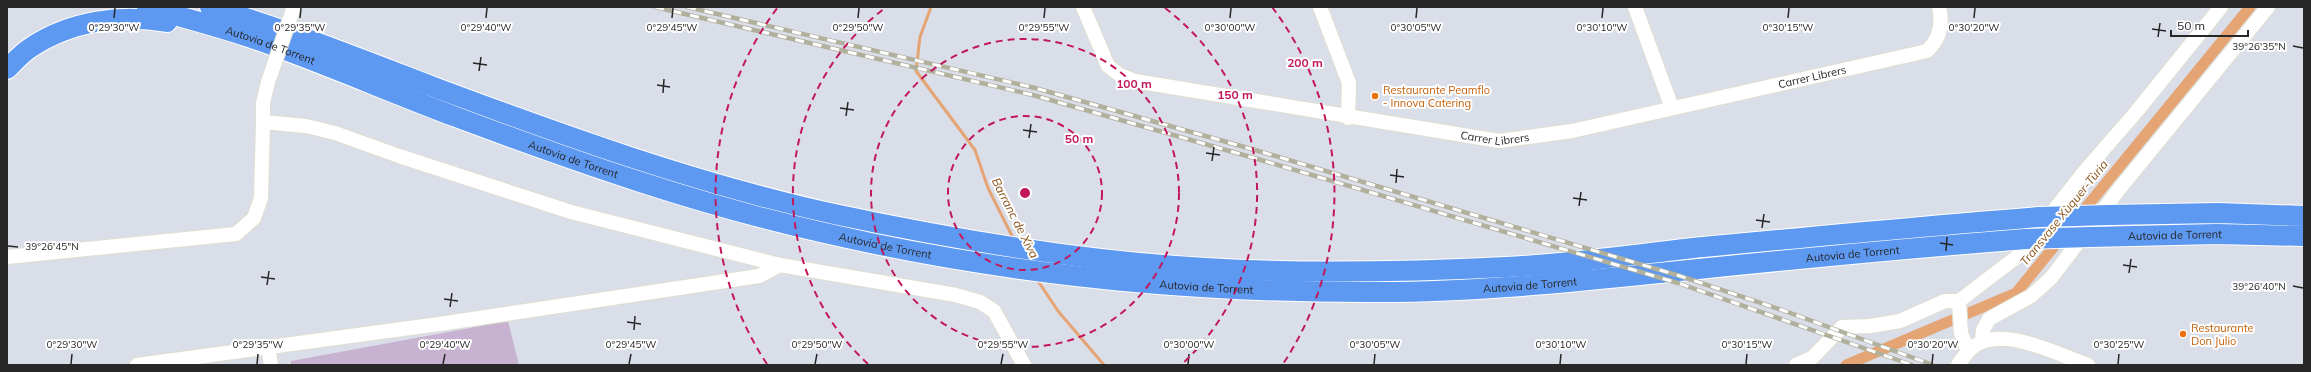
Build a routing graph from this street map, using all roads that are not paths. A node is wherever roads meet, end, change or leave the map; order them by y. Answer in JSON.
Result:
{"nodes":[{"id":1,"x":147,"y":7,"type":"edge"},
{"id":2,"x":210,"y":7,"type":"edge"},
{"id":3,"x":247,"y":7,"type":"edge"},
{"id":4,"x":294,"y":7,"type":"edge"},
{"id":5,"x":1083,"y":7,"type":"edge"},
{"id":6,"x":1320,"y":7,"type":"edge"},
{"id":7,"x":1636,"y":7,"type":"edge"},
{"id":8,"x":1939,"y":7,"type":"edge"},
{"id":9,"x":2221,"y":7,"type":"edge"},
{"id":10,"x":2268,"y":7,"type":"edge"},
{"id":11,"x":7,"y":69,"type":"edge"},
{"id":12,"x":1672,"y":108,"type":"junction"},
{"id":13,"x":1348,"y":118,"type":"junction"},
{"id":14,"x":263,"y":122,"type":"junction"},
{"id":15,"x":615,"y":151,"type":"junction"},
{"id":16,"x":717,"y":205,"type":"junction"},
{"id":17,"x":2304,"y":216,"type":"edge"},
{"id":18,"x":2304,"y":236,"type":"edge"},
{"id":19,"x":7,"y":256,"type":"edge"},
{"id":20,"x":780,"y":265,"type":"junction"},
{"id":21,"x":1959,"y":301,"type":"junction"},
{"id":22,"x":1982,"y":342,"type":"junction"},
{"id":23,"x":268,"y":348,"type":"junction"},
{"id":24,"x":1968,"y":351,"type":"junction"},
{"id":25,"x":137,"y":365,"type":"edge"},
{"id":26,"x":271,"y":365,"type":"edge"},
{"id":27,"x":1024,"y":365,"type":"edge"},
{"id":28,"x":1796,"y":365,"type":"edge"},
{"id":29,"x":1958,"y":365,"type":"edge"},
{"id":30,"x":2088,"y":365,"type":"edge"}],
"edges":[{"from":1,"to":16,"type":"highway","name":"Autovia de Torrent"},
{"from":2,"to":15,"type":"highway","name":"Autovia de Torrent"},
{"from":3,"to":15,"type":"highway"},
{"from":4,"to":14,"type":"street","bridge":true},
{"from":5,"to":13,"type":"street","name":"Carrer Librers"},
{"from":6,"to":13,"type":"street"},
{"from":7,"to":12,"type":"street"},
{"from":8,"to":12,"type":"street","name":"Carrer Librers"},
{"from":9,"to":21,"type":"street"},
{"from":10,"to":22,"type":"street"},
{"from":11,"to":16,"type":"highway"},
{"from":12,"to":13,"type":"street","name":"Carrer Librers"},
{"from":14,"to":19,"type":"street"},
{"from":14,"to":20,"type":"street"},
{"from":15,"to":17,"type":"highway","name":"Autovia de Torrent","bridge":true},
{"from":16,"to":18,"type":"highway","name":"Autovia de Torrent","bridge":true},
{"from":20,"to":23,"type":"street"},
{"from":20,"to":27,"type":"street"},
{"from":21,"to":24,"type":"street"},
{"from":21,"to":28,"type":"street"},
{"from":22,"to":24,"type":"street"},
{"from":22,"to":30,"type":"street"},
{"from":23,"to":25,"type":"street"},
{"from":23,"to":26,"type":"street"},
{"from":24,"to":29,"type":"street"}]}
